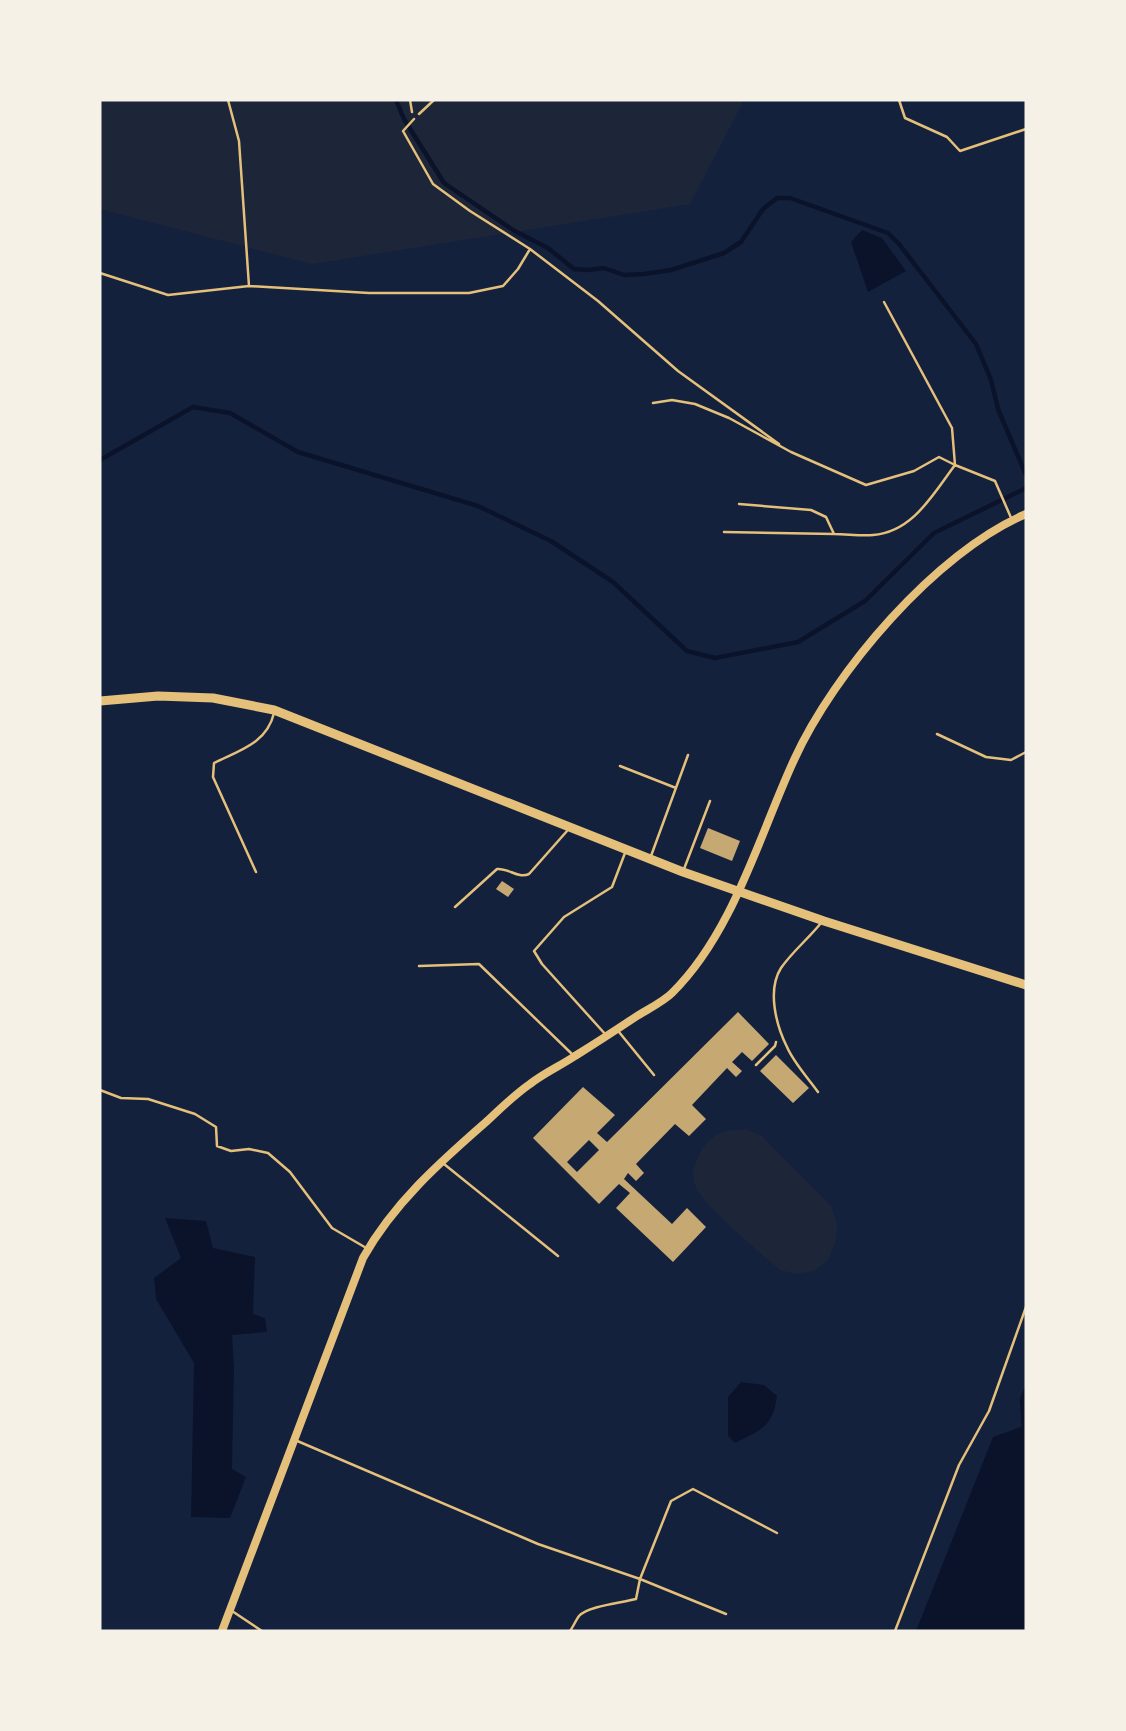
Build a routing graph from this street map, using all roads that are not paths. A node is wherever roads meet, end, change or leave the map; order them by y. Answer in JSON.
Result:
{"nodes":[{"id":1,"x":228,"y":100,"type":"edge"},
{"id":2,"x":899,"y":100,"type":"edge"},
{"id":3,"x":414,"y":119,"type":"road end"},
{"id":4,"x":1026,"y":129,"type":"edge"},
{"id":5,"x":530,"y":250,"type":"junction"},
{"id":6,"x":100,"y":273,"type":"edge"},
{"id":7,"x":249,"y":286,"type":"junction"},
{"id":8,"x":884,"y":302,"type":"dead end"},
{"id":9,"x":653,"y":403,"type":"dead end"},
{"id":10,"x":791,"y":452,"type":"junction"},
{"id":11,"x":955,"y":465,"type":"junction"},
{"id":12,"x":739,"y":504,"type":"dead end"},
{"id":13,"x":1026,"y":514,"type":"edge"},
{"id":14,"x":1012,"y":520,"type":"junction"},
{"id":15,"x":724,"y":532,"type":"dead end"},
{"id":16,"x":834,"y":534,"type":"junction"},
{"id":17,"x":100,"y":701,"type":"edge"},
{"id":18,"x":275,"y":710,"type":"junction"},
{"id":19,"x":937,"y":734,"type":"dead end"},
{"id":20,"x":1026,"y":752,"type":"edge"},
{"id":21,"x":688,"y":755,"type":"dead end"},
{"id":22,"x":620,"y":766,"type":"dead end"},
{"id":23,"x":676,"y":788,"type":"junction"},
{"id":24,"x":710,"y":801,"type":"dead end"},
{"id":25,"x":569,"y":828,"type":"junction"},
{"id":26,"x":627,"y":850,"type":"junction"},
{"id":27,"x":650,"y":859,"type":"junction"},
{"id":28,"x":256,"y":872,"type":"dead end"},
{"id":29,"x":682,"y":872,"type":"junction"},
{"id":30,"x":737,"y":892,"type":"junction"},
{"id":31,"x":454,"y":907,"type":"dead end"},
{"id":32,"x":824,"y":921,"type":"junction"},
{"id":33,"x":419,"y":966,"type":"dead end"},
{"id":34,"x":1026,"y":985,"type":"edge"},
{"id":35,"x":616,"y":1030,"type":"junction"},
{"id":36,"x":607,"y":1036,"type":"junction"},
{"id":37,"x":574,"y":1057,"type":"junction"},
{"id":38,"x":654,"y":1074,"type":"dead end"},
{"id":39,"x":100,"y":1090,"type":"edge"},
{"id":40,"x":818,"y":1092,"type":"dead end"},
{"id":41,"x":442,"y":1162,"type":"junction"},
{"id":42,"x":368,"y":1249,"type":"junction"},
{"id":43,"x":558,"y":1256,"type":"dead end"},
{"id":44,"x":1026,"y":1307,"type":"edge"},
{"id":45,"x":295,"y":1440,"type":"junction"},
{"id":46,"x":776,"y":1532,"type":"dead end"},
{"id":47,"x":640,"y":1579,"type":"junction"},
{"id":48,"x":230,"y":1609,"type":"junction"},
{"id":49,"x":726,"y":1614,"type":"dead end"},
{"id":50,"x":222,"y":1631,"type":"edge"},
{"id":51,"x":262,"y":1631,"type":"edge"},
{"id":52,"x":570,"y":1631,"type":"edge"},
{"id":53,"x":895,"y":1631,"type":"edge"}],
"edges":[{"from":1,"to":7,"type":"lane"},
{"from":2,"to":4,"type":"lane"},
{"from":3,"to":5,"type":"lane"},
{"from":5,"to":7,"type":"lane"},
{"from":5,"to":10,"type":"lane"},
{"from":6,"to":7,"type":"lane"},
{"from":8,"to":11,"type":"lane"},
{"from":9,"to":10,"type":"lane"},
{"from":10,"to":11,"type":"lane"},
{"from":11,"to":14,"type":"lane"},
{"from":11,"to":16,"type":"lane"},
{"from":12,"to":16,"type":"lane"},
{"from":13,"to":14,"type":"street"},
{"from":14,"to":30,"type":"street"},
{"from":15,"to":16,"type":"lane"},
{"from":17,"to":18,"type":"main road"},
{"from":18,"to":25,"type":"main road"},
{"from":18,"to":28,"type":"lane"},
{"from":19,"to":20,"type":"lane"},
{"from":21,"to":23,"type":"lane"},
{"from":22,"to":23,"type":"lane"},
{"from":23,"to":27,"type":"lane"},
{"from":24,"to":29,"type":"lane"},
{"from":25,"to":26,"type":"main road"},
{"from":25,"to":31,"type":"lane"},
{"from":26,"to":27,"type":"main road"},
{"from":26,"to":36,"type":"lane"},
{"from":27,"to":29,"type":"main road"},
{"from":29,"to":30,"type":"main road"},
{"from":30,"to":32,"type":"main road"},
{"from":30,"to":35,"type":"street"},
{"from":32,"to":34,"type":"main road"},
{"from":32,"to":40,"type":"lane"},
{"from":33,"to":37,"type":"lane"},
{"from":35,"to":36,"type":"street"},
{"from":35,"to":38,"type":"lane"},
{"from":36,"to":37,"type":"street"},
{"from":37,"to":41,"type":"street"},
{"from":39,"to":42,"type":"lane"},
{"from":41,"to":42,"type":"street"},
{"from":41,"to":43,"type":"lane"},
{"from":42,"to":45,"type":"street"},
{"from":44,"to":53,"type":"lane"},
{"from":45,"to":47,"type":"lane"},
{"from":45,"to":48,"type":"street"},
{"from":46,"to":47,"type":"lane"},
{"from":47,"to":49,"type":"lane"},
{"from":47,"to":52,"type":"lane"},
{"from":48,"to":50,"type":"street"},
{"from":48,"to":51,"type":"lane"}]}
